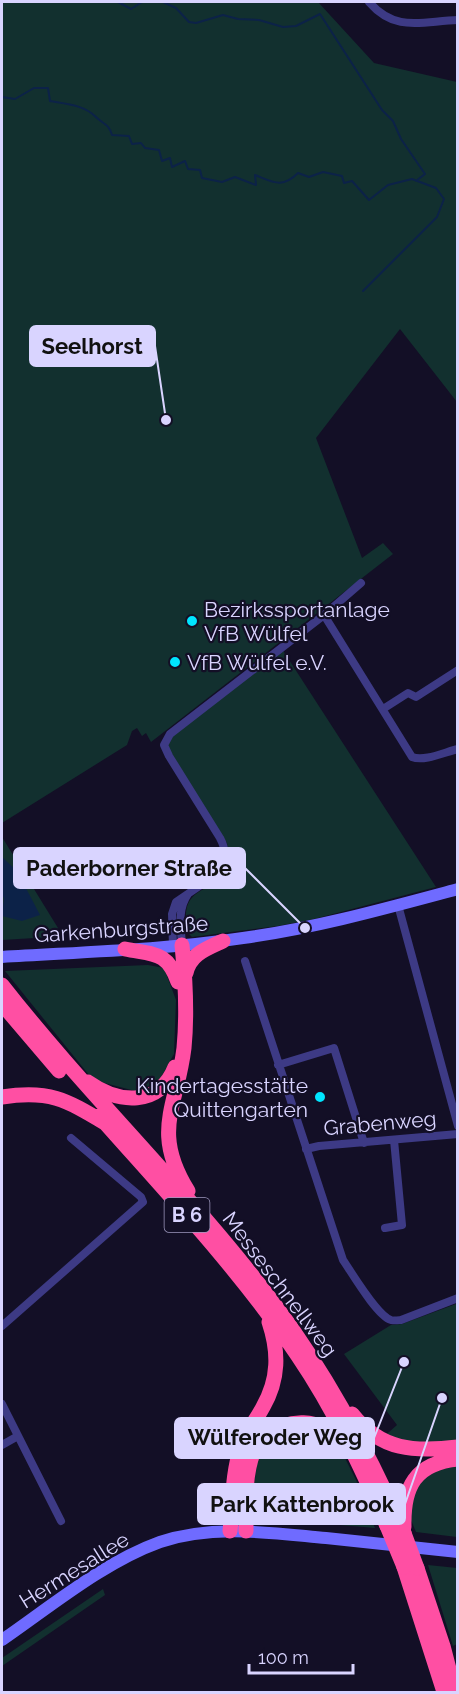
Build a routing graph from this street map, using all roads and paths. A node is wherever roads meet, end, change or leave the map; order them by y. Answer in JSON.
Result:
{"nodes":[{"id":1,"x":369,"y":2,"type":"edge"},
{"id":2,"x":458,"y":20,"type":"edge"},
{"id":3,"x":361,"y":582,"type":"dead end"},
{"id":4,"x":324,"y":615,"type":"junction"},
{"id":5,"x":458,"y":670,"type":"edge"},
{"id":6,"x":382,"y":709,"type":"junction"},
{"id":7,"x":458,"y":749,"type":"edge"},
{"id":8,"x":458,"y":889,"type":"edge"},
{"id":9,"x":398,"y":905,"type":"junction"},
{"id":10,"x":223,"y":941,"type":"junction"},
{"id":11,"x":178,"y":946,"type":"junction"},
{"id":12,"x":125,"y":949,"type":"junction"},
{"id":13,"x":2,"y":957,"type":"edge"},
{"id":14,"x":245,"y":961,"type":"dead end"},
{"id":15,"x":181,"y":982,"type":"junction"},
{"id":16,"x":2,"y":985,"type":"edge"},
{"id":17,"x":2,"y":1004,"type":"edge"},
{"id":18,"x":278,"y":1065,"type":"junction"},
{"id":19,"x":71,"y":1070,"type":"junction"},
{"id":20,"x":2,"y":1097,"type":"edge"},
{"id":21,"x":105,"y":1123,"type":"junction"},
{"id":22,"x":458,"y":1126,"type":"edge"},
{"id":23,"x":458,"y":1134,"type":"edge"},
{"id":24,"x":71,"y":1138,"type":"dead end"},
{"id":25,"x":394,"y":1140,"type":"junction"},
{"id":26,"x":364,"y":1143,"type":"junction"},
{"id":27,"x":306,"y":1149,"type":"junction"},
{"id":28,"x":207,"y":1221,"type":"junction"},
{"id":29,"x":385,"y":1228,"type":"dead end"},
{"id":30,"x":458,"y":1298,"type":"edge"},
{"id":31,"x":266,"y":1311,"type":"junction"},
{"id":32,"x":2,"y":1326,"type":"edge"},
{"id":33,"x":321,"y":1373,"type":"junction"},
{"id":34,"x":2,"y":1404,"type":"edge"},
{"id":35,"x":18,"y":1436,"type":"junction"},
{"id":36,"x":2,"y":1445,"type":"edge"},
{"id":37,"x":458,"y":1447,"type":"edge"},
{"id":38,"x":458,"y":1459,"type":"edge"},
{"id":39,"x":361,"y":1467,"type":"junction"},
{"id":40,"x":61,"y":1521,"type":"dead end"},
{"id":41,"x":399,"y":1528,"type":"junction"},
{"id":42,"x":238,"y":1531,"type":"junction"},
{"id":43,"x":458,"y":1552,"type":"edge"},
{"id":44,"x":410,"y":1567,"type":"junction"},
{"id":45,"x":2,"y":1640,"type":"edge"},
{"id":46,"x":444,"y":1692,"type":"edge"},
{"id":47,"x":455,"y":1692,"type":"edge"}],
"edges":[{"from":1,"to":2,"type":"street"},
{"from":3,"to":4,"type":"street"},
{"from":4,"to":6,"type":"street"},
{"from":4,"to":11,"type":"street"},
{"from":5,"to":6,"type":"street"},
{"from":6,"to":7,"type":"street"},
{"from":8,"to":9,"type":"main road","name":"Garkenburgstraße"},
{"from":9,"to":10,"type":"main road","name":"Garkenburgstraße"},
{"from":9,"to":22,"type":"street"},
{"from":10,"to":11,"type":"main road","name":"Garkenburgstraße"},
{"from":10,"to":15,"type":"highway"},
{"from":11,"to":12,"type":"main road","name":"Garkenburgstraße"},
{"from":11,"to":15,"type":"highway"},
{"from":12,"to":13,"type":"main road","name":"Garkenburgstraße"},
{"from":12,"to":15,"type":"highway"},
{"from":14,"to":18,"type":"street"},
{"from":15,"to":19,"type":"highway"},
{"from":15,"to":28,"type":"highway"},
{"from":16,"to":19,"type":"highway","name":"Messeschnellweg","number":"B 6"},
{"from":17,"to":21,"type":"highway","name":"Messeschnellweg","number":"B 6"},
{"from":18,"to":26,"type":"street"},
{"from":18,"to":27,"type":"street"},
{"from":19,"to":28,"type":"highway","name":"Messeschnellweg","number":"B 6"},
{"from":20,"to":21,"type":"highway"},
{"from":21,"to":31,"type":"highway","name":"Messeschnellweg","number":"B 6"},
{"from":23,"to":25,"type":"street","name":"Grabenweg"},
{"from":24,"to":32,"type":"street"},
{"from":25,"to":26,"type":"street","name":"Grabenweg"},
{"from":25,"to":29,"type":"street"},
{"from":26,"to":27,"type":"street","name":"Grabenweg"},
{"from":27,"to":30,"type":"street"},
{"from":28,"to":33,"type":"highway","name":"Messeschnellweg","number":"B 6"},
{"from":31,"to":39,"type":"highway","name":"Messeschnellweg","number":"B 6"},
{"from":31,"to":42,"type":"highway"},
{"from":33,"to":37,"type":"highway"},
{"from":33,"to":41,"type":"highway","name":"Messeschnellweg","number":"B 6"},
{"from":34,"to":35,"type":"street"},
{"from":35,"to":36,"type":"street"},
{"from":35,"to":40,"type":"street"},
{"from":38,"to":41,"type":"highway"},
{"from":39,"to":41,"type":"highway","name":"Messeschnellweg","number":"B 6"},
{"from":39,"to":42,"type":"highway"},
{"from":41,"to":44,"type":"highway","name":"Messeschnellweg","number":"B 6","bridge":true},
{"from":42,"to":43,"type":"main road","name":"Hermesallee"},
{"from":42,"to":45,"type":"main road","name":"Hermesallee"},
{"from":44,"to":46,"type":"highway","name":"Messeschnellweg","number":"B 6"},
{"from":44,"to":47,"type":"highway","name":"Messeschnellweg","number":"B 6"}]}
